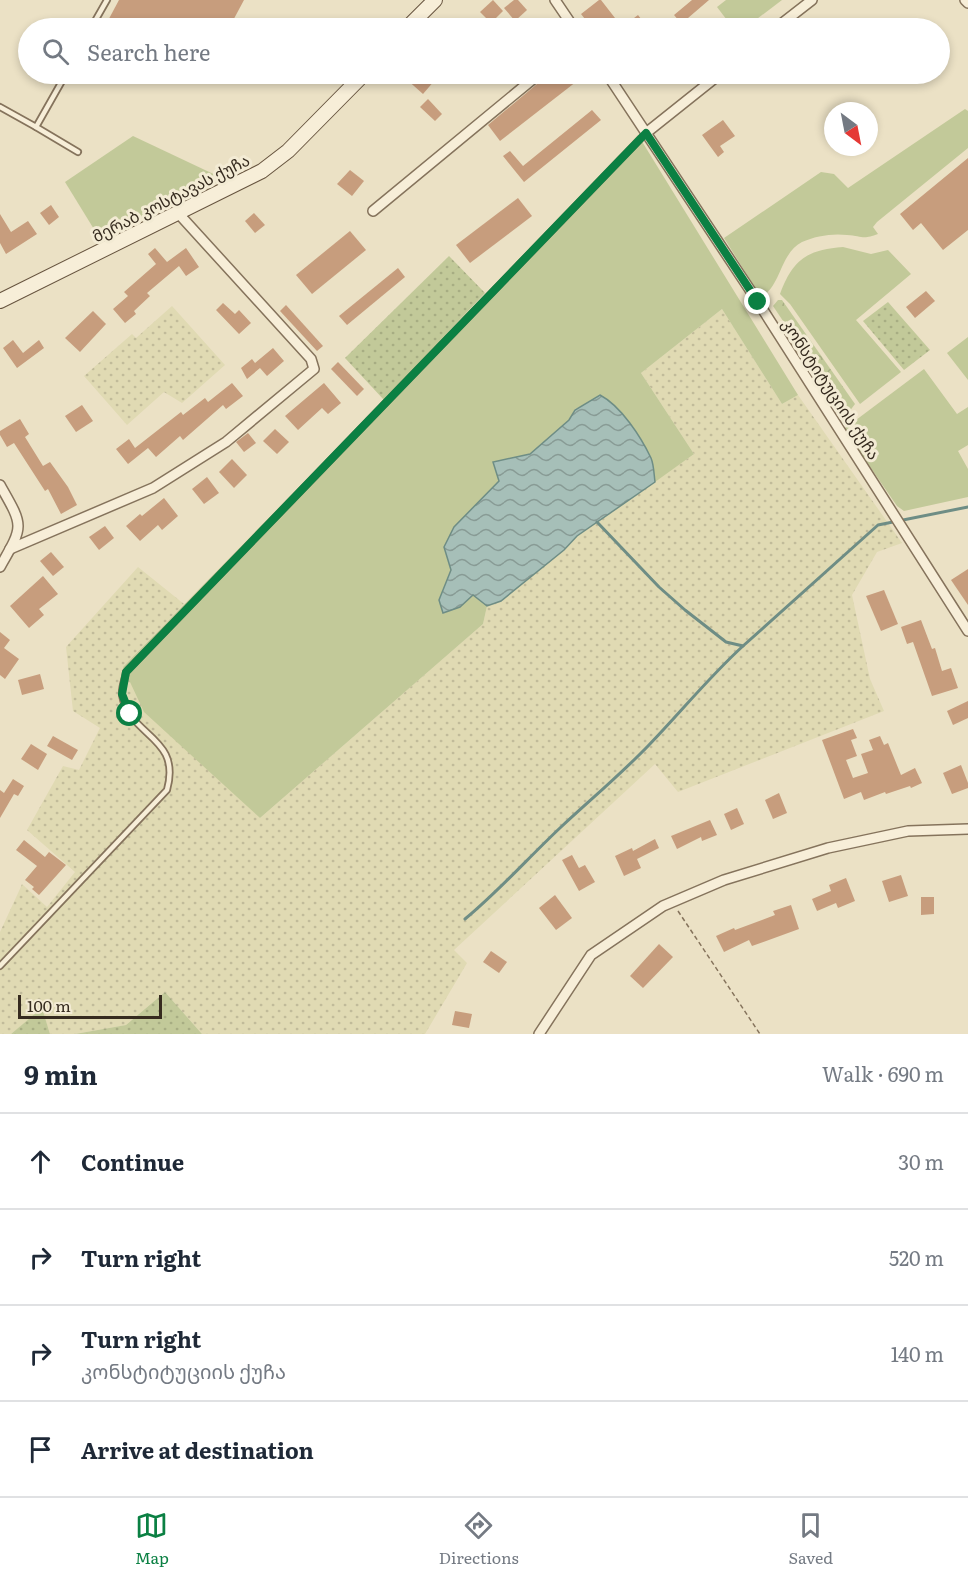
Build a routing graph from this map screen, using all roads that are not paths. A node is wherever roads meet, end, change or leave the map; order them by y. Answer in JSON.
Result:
{"nodes":[{"id":1,"x":107,"y":0,"type":"edge"},
{"id":2,"x":435,"y":0,"type":"edge"},
{"id":3,"x":555,"y":0,"type":"edge"},
{"id":4,"x":812,"y":0,"type":"edge"},
{"id":5,"x":97,"y":18,"type":"edge"},
{"id":6,"x":418,"y":18,"type":"edge"},
{"id":7,"x":567,"y":18,"type":"edge"},
{"id":8,"x":789,"y":18,"type":"edge"},
{"id":9,"x":60,"y":84,"type":"edge"},
{"id":10,"x":353,"y":84,"type":"edge"},
{"id":11,"x":527,"y":84,"type":"edge"},
{"id":12,"x":614,"y":84,"type":"edge"},
{"id":13,"x":707,"y":84,"type":"edge"},
{"id":14,"x":0,"y":108,"type":"edge"},
{"id":15,"x":36,"y":127,"type":"junction"},
{"id":16,"x":646,"y":133,"type":"junction"},
{"id":17,"x":78,"y":152,"type":"dead end"},
{"id":18,"x":373,"y":211,"type":"dead end"},
{"id":19,"x":178,"y":213,"type":"junction"},
{"id":20,"x":0,"y":301,"type":"edge"},
{"id":21,"x":0,"y":485,"type":"edge"},
{"id":22,"x":10,"y":549,"type":"junction"},
{"id":23,"x":0,"y":567,"type":"edge"},
{"id":24,"x":968,"y":631,"type":"edge"},
{"id":25,"x":968,"y":829,"type":"edge"},
{"id":26,"x":0,"y":966,"type":"edge"},
{"id":27,"x":539,"y":1034,"type":"edge"}],
"edges":[{"from":1,"to":5,"type":"lane"},
{"from":2,"to":6,"type":"main road"},
{"from":3,"to":7,"type":"street"},
{"from":4,"to":8,"type":"street"},
{"from":9,"to":15,"type":"lane"},
{"from":10,"to":19,"type":"main road","name":"მერაბ კოსტავას ქუჩა"},
{"from":11,"to":18,"type":"street"},
{"from":12,"to":16,"type":"street","name":"კონსტიტუციის ქუჩა"},
{"from":13,"to":16,"type":"street"},
{"from":14,"to":15,"type":"lane"},
{"from":15,"to":17,"type":"lane"},
{"from":16,"to":24,"type":"street","name":"კონსტიტუციის ქუჩა"},
{"from":16,"to":26,"type":"lane"},
{"from":19,"to":20,"type":"main road","name":"მერაბ კოსტავას ქუჩა"},
{"from":19,"to":22,"type":"street"},
{"from":21,"to":22,"type":"street"},
{"from":22,"to":23,"type":"street"},
{"from":25,"to":27,"type":"street"}]}
